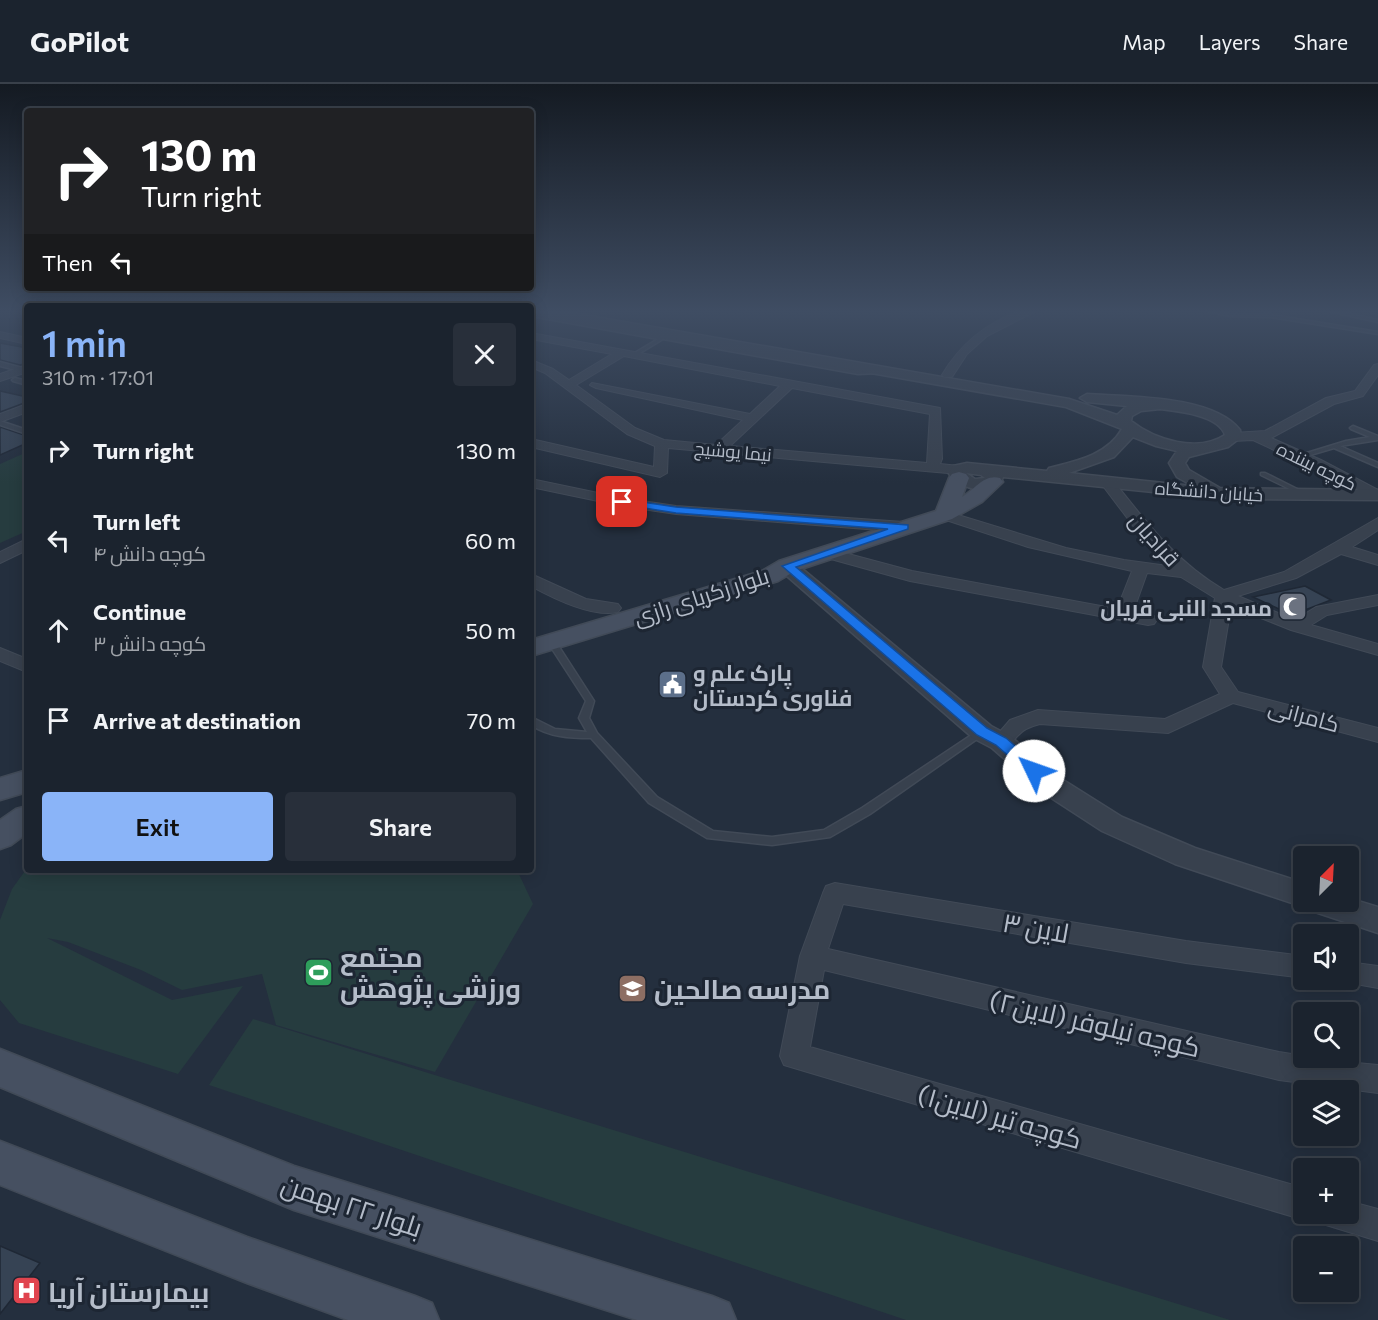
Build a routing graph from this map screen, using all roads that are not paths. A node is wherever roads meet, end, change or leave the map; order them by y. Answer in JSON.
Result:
{"nodes":[{"id":1,"x":1378,"y":367,"type":"edge"},
{"id":2,"x":542,"y":368,"type":"edge"},
{"id":3,"x":597,"y":368,"type":"edge"},
{"id":4,"x":702,"y":368,"type":"edge"},
{"id":5,"x":833,"y":368,"type":"edge"},
{"id":6,"x":868,"y":368,"type":"edge"},
{"id":7,"x":905,"y":368,"type":"edge"},
{"id":8,"x":952,"y":368,"type":"edge"},
{"id":9,"x":24,"y":369,"type":"edge"},
{"id":10,"x":881,"y":370,"type":"junction"},
{"id":11,"x":948,"y":375,"type":"junction"},
{"id":12,"x":0,"y":378,"type":"edge"},
{"id":13,"x":15,"y":380,"type":"dead end"},
{"id":14,"x":24,"y":382,"type":"edge"},
{"id":15,"x":789,"y":384,"type":"junction"},
{"id":16,"x":568,"y":385,"type":"junction"},
{"id":17,"x":596,"y":385,"type":"dead end"},
{"id":18,"x":1160,"y":405,"type":"junction"},
{"id":19,"x":24,"y":409,"type":"edge"},
{"id":20,"x":0,"y":418,"type":"edge"},
{"id":21,"x":752,"y":418,"type":"junction"},
{"id":22,"x":0,"y":423,"type":"edge"},
{"id":23,"x":1127,"y":426,"type":"junction"},
{"id":24,"x":1353,"y":428,"type":"dead end"},
{"id":25,"x":24,"y":431,"type":"edge"},
{"id":26,"x":1233,"y":437,"type":"junction"},
{"id":27,"x":1258,"y":437,"type":"junction"},
{"id":28,"x":1377,"y":438,"type":"edge"},
{"id":29,"x":534,"y":444,"type":"edge"},
{"id":30,"x":662,"y":444,"type":"junction"},
{"id":31,"x":1334,"y":446,"type":"junction"},
{"id":32,"x":1203,"y":448,"type":"junction"},
{"id":33,"x":718,"y":450,"type":"junction"},
{"id":34,"x":1300,"y":456,"type":"junction"},
{"id":35,"x":1378,"y":465,"type":"edge"},
{"id":36,"x":932,"y":466,"type":"junction"},
{"id":37,"x":959,"y":474,"type":"junction"},
{"id":38,"x":1263,"y":474,"type":"dead end"},
{"id":39,"x":1040,"y":476,"type":"junction"},
{"id":40,"x":991,"y":477,"type":"junction"},
{"id":41,"x":1107,"y":482,"type":"junction"},
{"id":42,"x":534,"y":484,"type":"edge"},
{"id":43,"x":1223,"y":494,"type":"junction"},
{"id":44,"x":1378,"y":495,"type":"edge"},
{"id":45,"x":1307,"y":496,"type":"junction"},
{"id":46,"x":945,"y":515,"type":"junction"},
{"id":47,"x":1378,"y":523,"type":"edge"},
{"id":48,"x":904,"y":527,"type":"junction"},
{"id":49,"x":1340,"y":548,"type":"junction"},
{"id":50,"x":826,"y":553,"type":"junction"},
{"id":51,"x":1378,"y":560,"type":"edge"},
{"id":52,"x":788,"y":566,"type":"junction"},
{"id":53,"x":1140,"y":570,"type":"junction"},
{"id":54,"x":1185,"y":572,"type":"junction"},
{"id":55,"x":534,"y":581,"type":"edge"},
{"id":56,"x":1224,"y":595,"type":"junction"},
{"id":57,"x":1378,"y":600,"type":"edge"},
{"id":58,"x":612,"y":608,"type":"junction"},
{"id":59,"x":1123,"y":616,"type":"junction"},
{"id":60,"x":1148,"y":620,"type":"dead end"},
{"id":61,"x":1297,"y":626,"type":"junction"},
{"id":62,"x":538,"y":640,"type":"edge"},
{"id":63,"x":1378,"y":650,"type":"edge"},
{"id":64,"x":0,"y":654,"type":"edge"},
{"id":65,"x":24,"y":665,"type":"edge"},
{"id":66,"x":1231,"y":696,"type":"junction"},
{"id":67,"x":534,"y":723,"type":"edge"},
{"id":68,"x":593,"y":735,"type":"junction"},
{"id":69,"x":1378,"y":735,"type":"edge"},
{"id":70,"x":992,"y":737,"type":"junction"},
{"id":71,"x":24,"y":782,"type":"edge"},
{"id":72,"x":0,"y":789,"type":"edge"},
{"id":73,"x":1293,"y":891,"type":"edge"},
{"id":74,"x":1354,"y":912,"type":"edge"},
{"id":75,"x":1378,"y":920,"type":"edge"},
{"id":76,"x":813,"y":956,"type":"junction"},
{"id":77,"x":1293,"y":967,"type":"edge"},
{"id":78,"x":1359,"y":974,"type":"edge"},
{"id":79,"x":1378,"y":977,"type":"edge"},
{"id":80,"x":0,"y":1068,"type":"edge"},
{"id":81,"x":1378,"y":1079,"type":"edge"},
{"id":82,"x":0,"y":1163,"type":"edge"},
{"id":83,"x":1293,"y":1201,"type":"edge"},
{"id":84,"x":1359,"y":1220,"type":"edge"},
{"id":85,"x":1378,"y":1225,"type":"edge"},
{"id":86,"x":415,"y":1320,"type":"edge"},
{"id":87,"x":712,"y":1320,"type":"edge"}],
"edges":[{"from":1,"to":27,"type":"street"},
{"from":2,"to":16,"type":"street","name":"نیما یوشیج"},
{"from":3,"to":16,"type":"street"},
{"from":4,"to":15,"type":"street"},
{"from":5,"to":10,"type":"lane"},
{"from":6,"to":10,"type":"street"},
{"from":7,"to":11,"type":"street"},
{"from":8,"to":11,"type":"street"},
{"from":9,"to":12,"type":"street"},
{"from":10,"to":23,"type":"street"},
{"from":11,"to":18,"type":"street"},
{"from":13,"to":14,"type":"lane"},
{"from":15,"to":21,"type":"street"},
{"from":15,"to":36,"type":"street"},
{"from":16,"to":30,"type":"street","name":"نیما یوشیج"},
{"from":17,"to":21,"type":"street"},
{"from":18,"to":23,"type":"street"},
{"from":18,"to":26,"type":"street"},
{"from":19,"to":20,"type":"street"},
{"from":21,"to":33,"type":"street"},
{"from":22,"to":25,"type":"lane"},
{"from":23,"to":32,"type":"street"},
{"from":23,"to":39,"type":"street"},
{"from":24,"to":28,"type":"lane"},
{"from":26,"to":27,"type":"street"},
{"from":26,"to":32,"type":"street"},
{"from":27,"to":34,"type":"street","name":"کوچه بیننده"},
{"from":28,"to":31,"type":"lane"},
{"from":29,"to":30,"type":"street"},
{"from":30,"to":33,"type":"street","name":"نیما یوشیج"},
{"from":31,"to":34,"type":"lane"},
{"from":31,"to":35,"type":"lane"},
{"from":32,"to":43,"type":"street"},
{"from":33,"to":36,"type":"street","name":"نیما یوشیج"},
{"from":34,"to":44,"type":"street","name":"کوچه بیننده"},
{"from":36,"to":37,"type":"street","name":"نیما یوشیج"},
{"from":37,"to":40,"type":"street","name":"خیابان دانشگاه"},
{"from":37,"to":46,"type":"main road"},
{"from":38,"to":45,"type":"lane"},
{"from":39,"to":40,"type":"street","name":"خیابان دانشگاه"},
{"from":39,"to":41,"type":"street","name":"خیابان دانشگاه"},
{"from":40,"to":46,"type":"main road"},
{"from":41,"to":43,"type":"street","name":"خیابان دانشگاه"},
{"from":41,"to":54,"type":"street","name":"قرادیان"},
{"from":42,"to":48,"type":"street"},
{"from":43,"to":45,"type":"street","name":"خیابان دانشگاه"},
{"from":44,"to":45,"type":"street","name":"خیابان دانشگاه"},
{"from":46,"to":48,"type":"main road"},
{"from":46,"to":53,"type":"street"},
{"from":47,"to":49,"type":"street"},
{"from":48,"to":50,"type":"main road"},
{"from":49,"to":51,"type":"street"},
{"from":49,"to":56,"type":"street"},
{"from":50,"to":52,"type":"main road"},
{"from":50,"to":59,"type":"street"},
{"from":52,"to":58,"type":"main road","name":"بلوار زکریای رازی"},
{"from":52,"to":62,"type":"main road","name":"بلوار زکریای رازی"},
{"from":52,"to":70,"type":"street"},
{"from":53,"to":54,"type":"street"},
{"from":53,"to":59,"type":"street"},
{"from":54,"to":56,"type":"street","name":"قرادیان"},
{"from":55,"to":58,"type":"street"},
{"from":56,"to":61,"type":"street","name":"قرادیان"},
{"from":56,"to":66,"type":"street"},
{"from":57,"to":61,"type":"street"},
{"from":58,"to":62,"type":"main road","name":"بلوار زکریای رازی"},
{"from":59,"to":60,"type":"street"},
{"from":61,"to":63,"type":"street","name":"قرادیان"},
{"from":62,"to":68,"type":"lane"},
{"from":64,"to":65,"type":"street"},
{"from":66,"to":69,"type":"street","name":"کامرانی"},
{"from":66,"to":70,"type":"street"},
{"from":67,"to":68,"type":"lane"},
{"from":68,"to":70,"type":"lane"},
{"from":70,"to":73,"type":"street"},
{"from":71,"to":72,"type":"main road"},
{"from":74,"to":75,"type":"street"},
{"from":76,"to":77,"type":"street","name":"لاین ۳"},
{"from":76,"to":81,"type":"street","name":"کوچه نیلوفر (لاین۲)"},
{"from":76,"to":83,"type":"street","name":"کوچه تیر (لاین۱)"},
{"from":78,"to":79,"type":"street"},
{"from":80,"to":87,"type":"main road","name":"بلوار ۲۲ بهمن"},
{"from":82,"to":86,"type":"main road"},
{"from":84,"to":85,"type":"street"}]}
